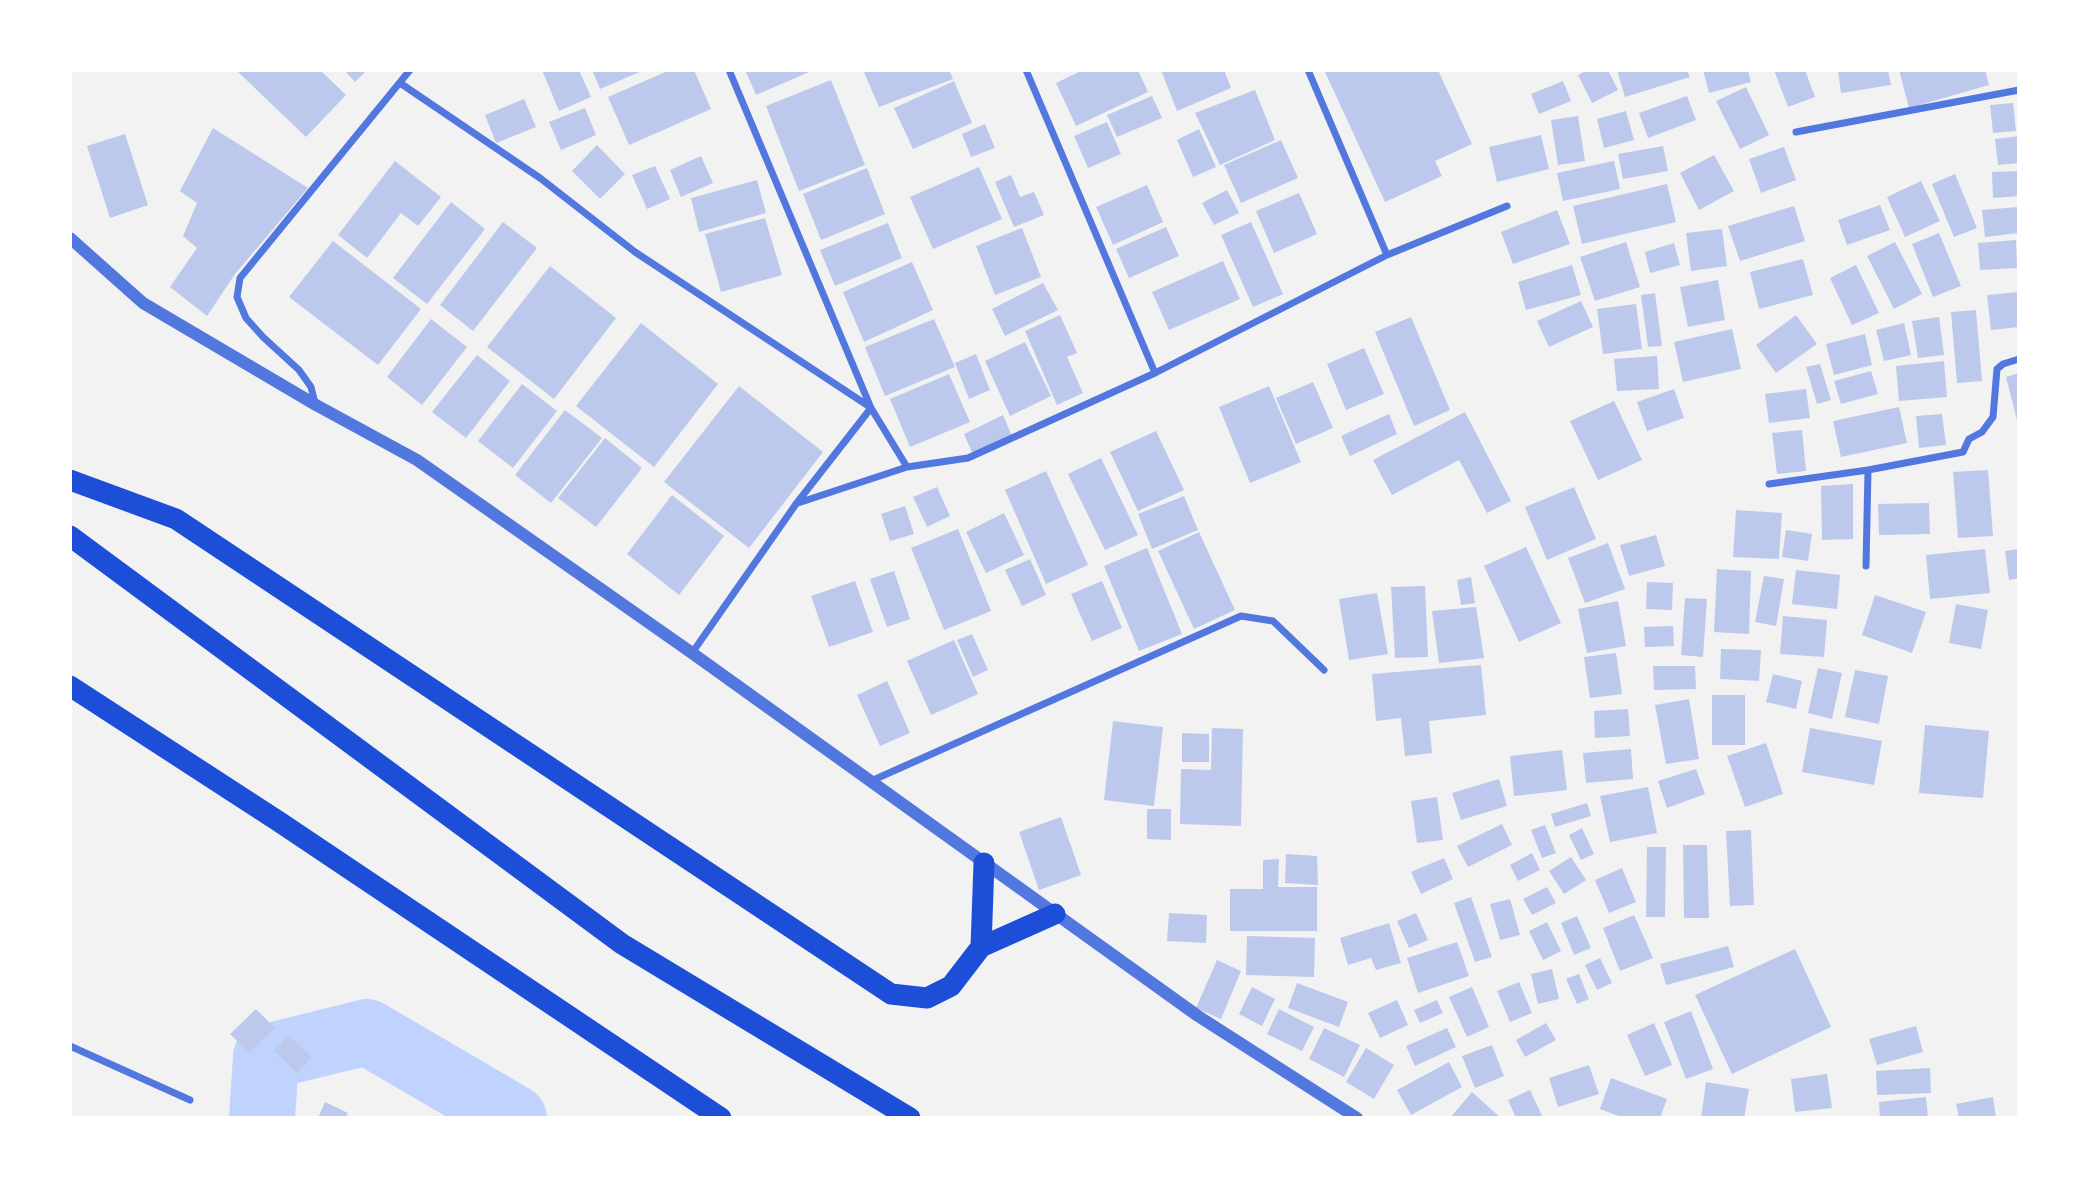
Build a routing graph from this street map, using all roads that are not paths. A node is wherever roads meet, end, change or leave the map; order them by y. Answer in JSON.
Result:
{"nodes":[{"id":1,"x":410,"y":70,"type":"edge"},
{"id":2,"x":729,"y":70,"type":"edge"},
{"id":3,"x":1026,"y":70,"type":"edge"},
{"id":4,"x":1308,"y":70,"type":"edge"},
{"id":5,"x":400,"y":83,"type":"junction"},
{"id":6,"x":2019,"y":90,"type":"edge"},
{"id":7,"x":1796,"y":132,"type":"dead end"},
{"id":8,"x":1507,"y":206,"type":"dead end"},
{"id":9,"x":70,"y":238,"type":"edge"},
{"id":10,"x":1387,"y":255,"type":"junction"},
{"id":11,"x":2019,"y":359,"type":"edge"},
{"id":12,"x":1155,"y":373,"type":"junction"},
{"id":13,"x":316,"y":405,"type":"junction"},
{"id":14,"x":871,"y":408,"type":"junction"},
{"id":15,"x":906,"y":467,"type":"junction"},
{"id":16,"x":1868,"y":470,"type":"junction"},
{"id":17,"x":70,"y":480,"type":"edge"},
{"id":18,"x":1769,"y":484,"type":"dead end"},
{"id":19,"x":796,"y":504,"type":"junction"},
{"id":20,"x":70,"y":536,"type":"edge"},
{"id":21,"x":1866,"y":566,"type":"dead end"},
{"id":22,"x":692,"y":653,"type":"junction"},
{"id":23,"x":1324,"y":670,"type":"dead end"},
{"id":24,"x":70,"y":685,"type":"edge"},
{"id":25,"x":871,"y":781,"type":"junction"},
{"id":26,"x":984,"y":863,"type":"junction"},
{"id":27,"x":1055,"y":914,"type":"junction"},
{"id":28,"x":981,"y":947,"type":"junction"},
{"id":29,"x":70,"y":1046,"type":"edge"},
{"id":30,"x":190,"y":1100,"type":"dead end"},
{"id":31,"x":722,"y":1118,"type":"edge"},
{"id":32,"x":910,"y":1118,"type":"edge"},
{"id":33,"x":1357,"y":1118,"type":"edge"}],
"edges":[{"from":1,"to":5,"type":"street"},
{"from":2,"to":14,"type":"street"},
{"from":3,"to":12,"type":"street"},
{"from":4,"to":10,"type":"street"},
{"from":5,"to":13,"type":"street"},
{"from":5,"to":14,"type":"street"},
{"from":6,"to":7,"type":"street"},
{"from":8,"to":10,"type":"street"},
{"from":9,"to":13,"type":"street"},
{"from":10,"to":12,"type":"street"},
{"from":11,"to":16,"type":"street"},
{"from":12,"to":15,"type":"street"},
{"from":13,"to":22,"type":"street"},
{"from":14,"to":15,"type":"street"},
{"from":14,"to":19,"type":"street"},
{"from":15,"to":19,"type":"street"},
{"from":16,"to":18,"type":"street"},
{"from":16,"to":21,"type":"street"},
{"from":17,"to":28,"type":"highway"},
{"from":19,"to":22,"type":"street"},
{"from":20,"to":32,"type":"highway"},
{"from":22,"to":25,"type":"street"},
{"from":23,"to":25,"type":"street"},
{"from":24,"to":31,"type":"highway"},
{"from":25,"to":26,"type":"street"},
{"from":26,"to":27,"type":"street"},
{"from":26,"to":28,"type":"highway"},
{"from":27,"to":28,"type":"highway"},
{"from":27,"to":33,"type":"street"},
{"from":29,"to":30,"type":"street"}]}
